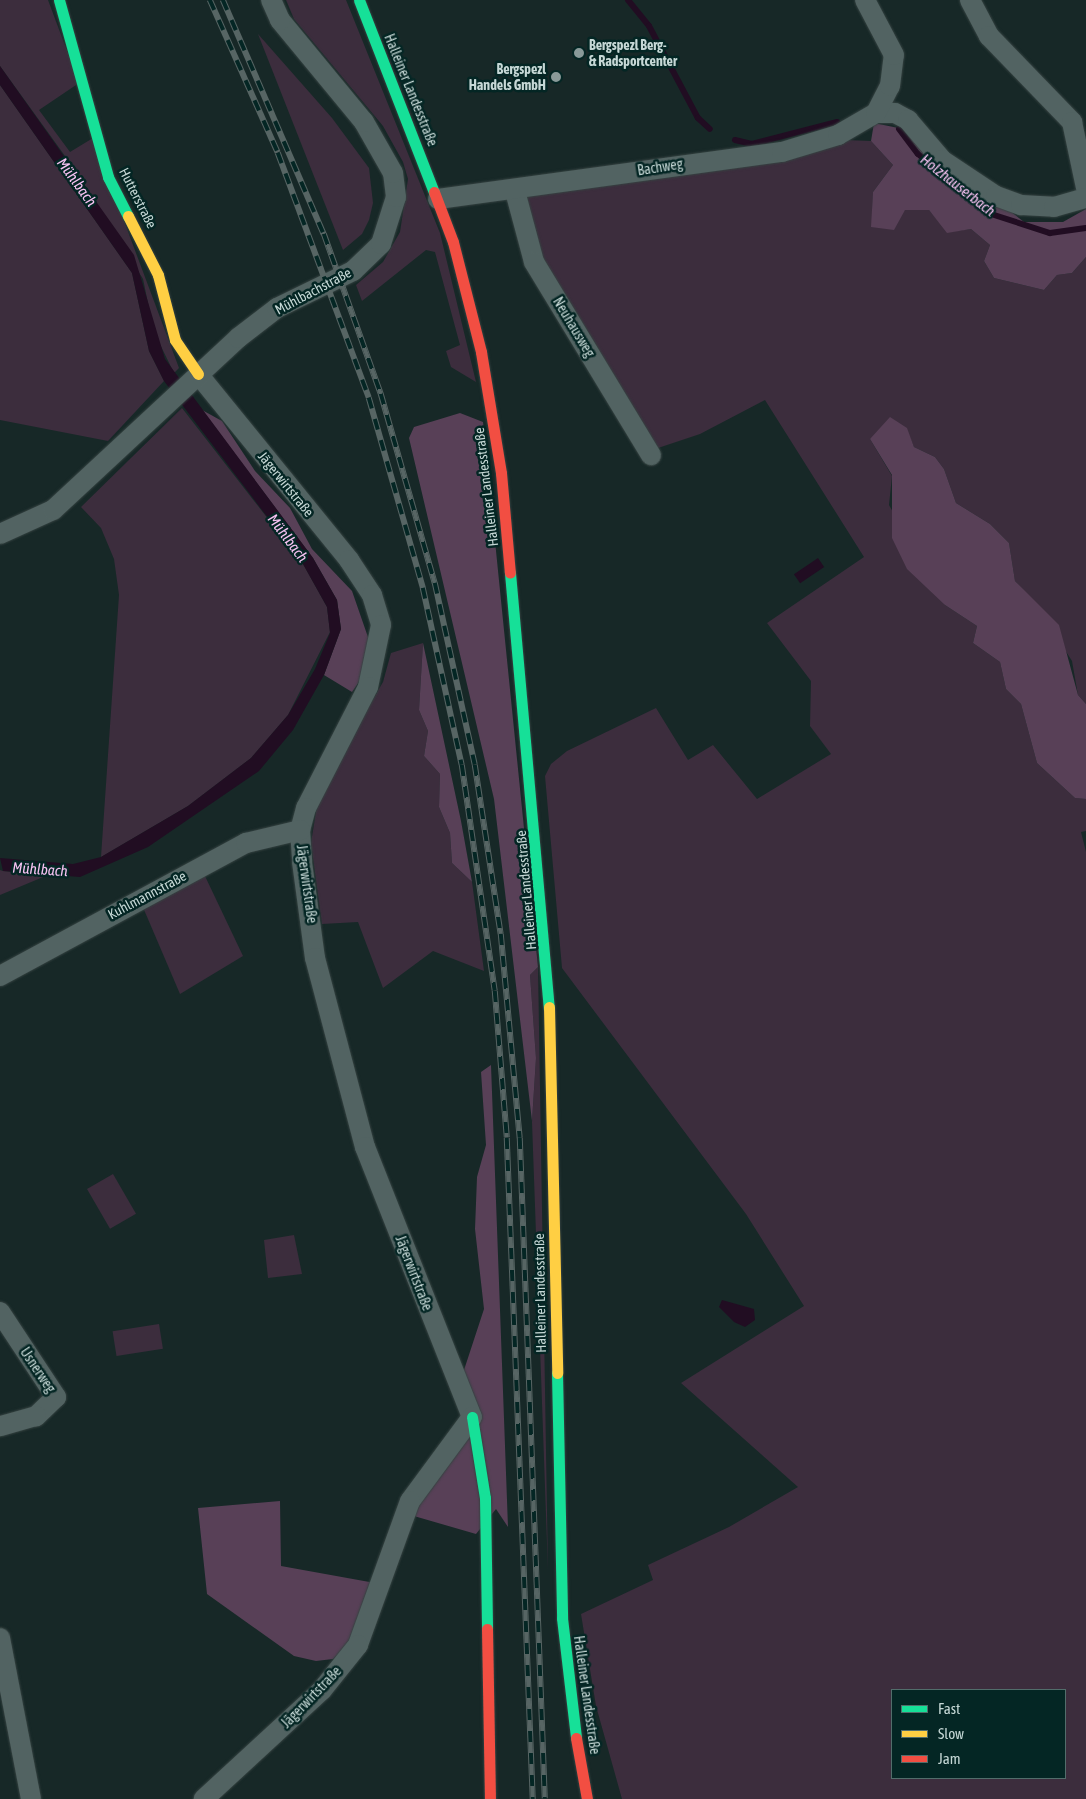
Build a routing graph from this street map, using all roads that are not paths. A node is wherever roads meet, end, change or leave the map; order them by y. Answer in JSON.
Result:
{"nodes":[{"id":1,"x":60,"y":0,"type":"edge"},
{"id":2,"x":271,"y":0,"type":"edge"},
{"id":3,"x":359,"y":0,"type":"edge"},
{"id":4,"x":865,"y":0,"type":"edge"},
{"id":5,"x":970,"y":0,"type":"edge"},
{"id":6,"x":876,"y":113,"type":"junction"},
{"id":7,"x":1086,"y":188,"type":"edge"},
{"id":8,"x":514,"y":191,"type":"junction"},
{"id":9,"x":1086,"y":198,"type":"edge"},
{"id":10,"x":438,"y":199,"type":"junction"},
{"id":11,"x":193,"y":379,"type":"junction"},
{"id":12,"x":651,"y":455,"type":"dead end"},
{"id":13,"x":0,"y":534,"type":"edge"},
{"id":14,"x":300,"y":830,"type":"junction"},
{"id":15,"x":0,"y":976,"type":"edge"},
{"id":16,"x":0,"y":1312,"type":"edge"},
{"id":17,"x":472,"y":1418,"type":"junction"},
{"id":18,"x":0,"y":1426,"type":"edge"},
{"id":19,"x":0,"y":1638,"type":"edge"},
{"id":20,"x":32,"y":1799,"type":"edge"},
{"id":21,"x":204,"y":1799,"type":"edge"},
{"id":22,"x":490,"y":1799,"type":"edge"},
{"id":23,"x":587,"y":1799,"type":"edge"}],
"edges":[{"from":1,"to":11,"type":"main road","name":"Hutterstraße"},
{"from":2,"to":11,"type":"street","name":"Mühlbachstraße"},
{"from":3,"to":10,"type":"main road","name":"Halleiner Landesstraße"},
{"from":4,"to":6,"type":"street"},
{"from":5,"to":7,"type":"street"},
{"from":6,"to":8,"type":"street","name":"Bachweg"},
{"from":6,"to":9,"type":"street"},
{"from":8,"to":10,"type":"street","name":"Bachweg"},
{"from":8,"to":12,"type":"street","name":"Neuhausweg"},
{"from":10,"to":23,"type":"main road","name":"Halleiner Landesstraße"},
{"from":11,"to":13,"type":"street","name":"Mühlbachstraße"},
{"from":11,"to":14,"type":"street","name":"Jägerwirtstraße"},
{"from":14,"to":15,"type":"street","name":"Kuhlmannstraße"},
{"from":14,"to":17,"type":"street","name":"Jägerwirtstraße"},
{"from":16,"to":18,"type":"street","name":"Usnerweg"},
{"from":17,"to":21,"type":"street","name":"Jägerwirtstraße"},
{"from":17,"to":22,"type":"main road","name":"Jägerwirtstraße"},
{"from":19,"to":20,"type":"street"}]}
